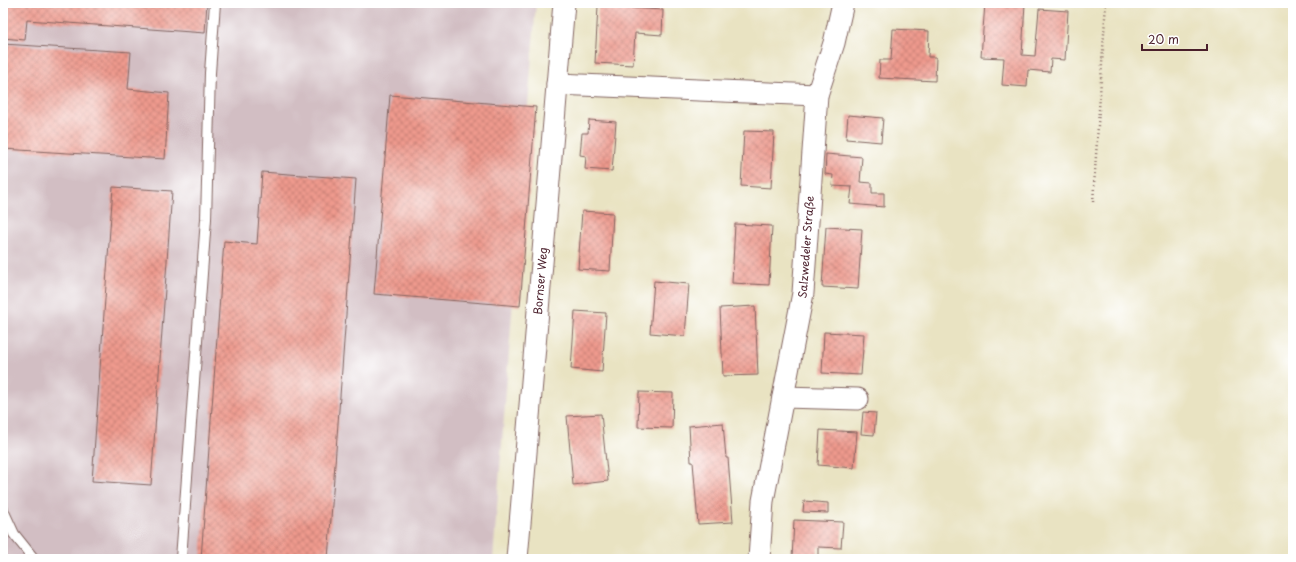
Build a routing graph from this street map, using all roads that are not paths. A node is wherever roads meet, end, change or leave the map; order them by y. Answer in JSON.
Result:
{"nodes":[{"id":1,"x":215,"y":3,"type":"edge"},
{"id":2,"x":564,"y":3,"type":"edge"},
{"id":3,"x":843,"y":3,"type":"edge"},
{"id":4,"x":557,"y":84,"type":"junction"},
{"id":5,"x":817,"y":95,"type":"junction"},
{"id":6,"x":783,"y":397,"type":"junction"},
{"id":7,"x":858,"y":400,"type":"dead end"},
{"id":8,"x":3,"y":510,"type":"edge"},
{"id":9,"x":34,"y":559,"type":"edge"},
{"id":10,"x":181,"y":559,"type":"edge"},
{"id":11,"x":517,"y":559,"type":"edge"},
{"id":12,"x":759,"y":559,"type":"edge"}],
"edges":[{"from":1,"to":10,"type":"lane"},
{"from":2,"to":4,"type":"street","name":"Bornser Weg"},
{"from":3,"to":5,"type":"street","name":"Salzwedeler Straße"},
{"from":4,"to":5,"type":"street"},
{"from":4,"to":11,"type":"street","name":"Bornser Weg"},
{"from":5,"to":6,"type":"street","name":"Salzwedeler Straße"},
{"from":6,"to":7,"type":"street"},
{"from":6,"to":12,"type":"street","name":"Salzwedeler Straße"},
{"from":8,"to":9,"type":"lane"}]}
